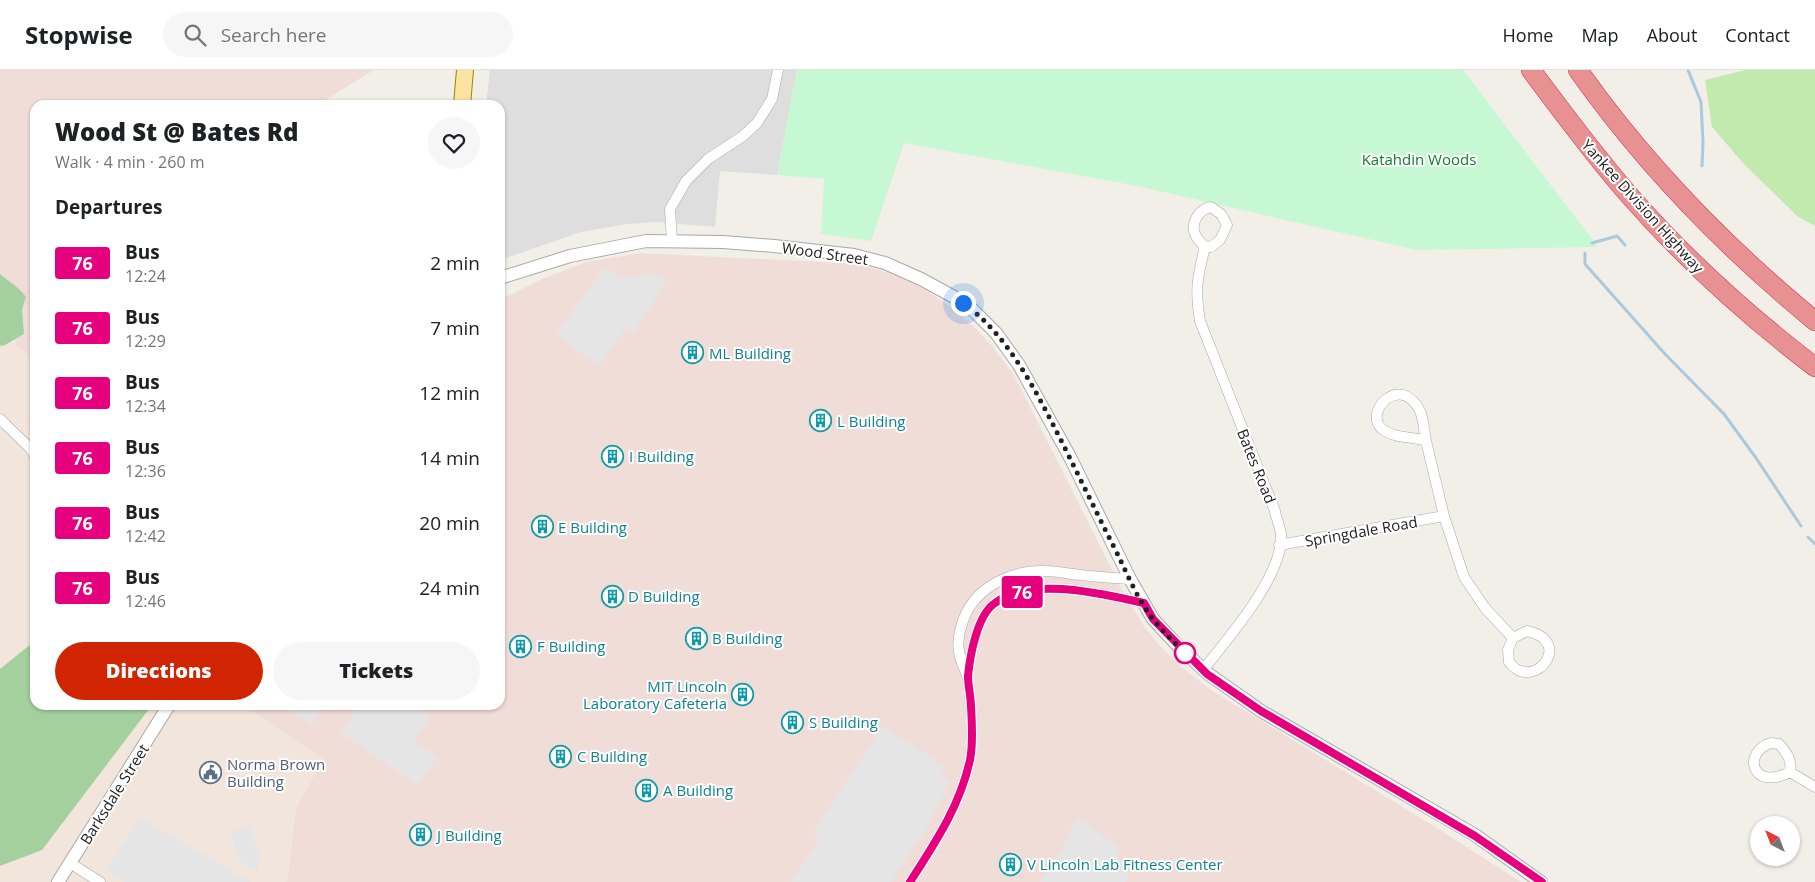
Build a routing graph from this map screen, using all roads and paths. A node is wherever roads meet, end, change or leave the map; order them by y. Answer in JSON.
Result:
{"nodes":[{"id":1,"x":465,"y":70,"type":"edge"},
{"id":2,"x":778,"y":70,"type":"edge"},
{"id":3,"x":1531,"y":70,"type":"edge"},
{"id":4,"x":1578,"y":70,"type":"edge"},
{"id":5,"x":462,"y":100,"type":"edge"},
{"id":6,"x":672,"y":241,"type":"junction"},
{"id":7,"x":1204,"y":246,"type":"dead end"},
{"id":8,"x":505,"y":276,"type":"edge"},
{"id":9,"x":1815,"y":321,"type":"edge"},
{"id":10,"x":1815,"y":367,"type":"edge"},
{"id":11,"x":0,"y":420,"type":"edge"},
{"id":12,"x":1426,"y":441,"type":"junction"},
{"id":13,"x":30,"y":448,"type":"edge"},
{"id":14,"x":1444,"y":516,"type":"junction"},
{"id":15,"x":1279,"y":545,"type":"junction"},
{"id":16,"x":1130,"y":580,"type":"junction"},
{"id":17,"x":1144,"y":603,"type":"junction"},
{"id":18,"x":1514,"y":638,"type":"junction"},
{"id":19,"x":1203,"y":670,"type":"junction"},
{"id":20,"x":968,"y":677,"type":"junction"},
{"id":21,"x":166,"y":710,"type":"edge"},
{"id":22,"x":1790,"y":772,"type":"dead end"},
{"id":23,"x":1815,"y":787,"type":"edge"},
{"id":24,"x":70,"y":863,"type":"junction"},
{"id":25,"x":58,"y":882,"type":"edge"},
{"id":26,"x":100,"y":882,"type":"edge"},
{"id":27,"x":910,"y":882,"type":"edge"},
{"id":28,"x":1542,"y":882,"type":"edge"}],
"edges":[{"from":1,"to":5,"type":"main road"},
{"from":2,"to":6,"type":"street"},
{"from":3,"to":10,"type":"highway","name":"Yankee Division Highway"},
{"from":4,"to":9,"type":"highway"},
{"from":6,"to":8,"type":"street","name":"Wood Street"},
{"from":6,"to":16,"type":"street","name":"Wood Street"},
{"from":7,"to":15,"type":"street","name":"Bates Road"},
{"from":11,"to":13,"type":"street"},
{"from":12,"to":12,"type":"street"},
{"from":12,"to":14,"type":"street"},
{"from":14,"to":15,"type":"street","name":"Springdale Road"},
{"from":14,"to":18,"type":"street"},
{"from":15,"to":19,"type":"street","name":"Bates Road"},
{"from":16,"to":17,"type":"street","name":"Wood Street"},
{"from":16,"to":20,"type":"street"},
{"from":17,"to":19,"type":"street","name":"Wood Street"},
{"from":17,"to":20,"type":"street"},
{"from":18,"to":18,"type":"street"},
{"from":19,"to":28,"type":"street","name":"Wood Street"},
{"from":20,"to":27,"type":"street"},
{"from":21,"to":24,"type":"street","name":"Barksdale Street"},
{"from":22,"to":23,"type":"street"},
{"from":24,"to":25,"type":"street","name":"Barksdale Street"},
{"from":24,"to":26,"type":"street"}]}
